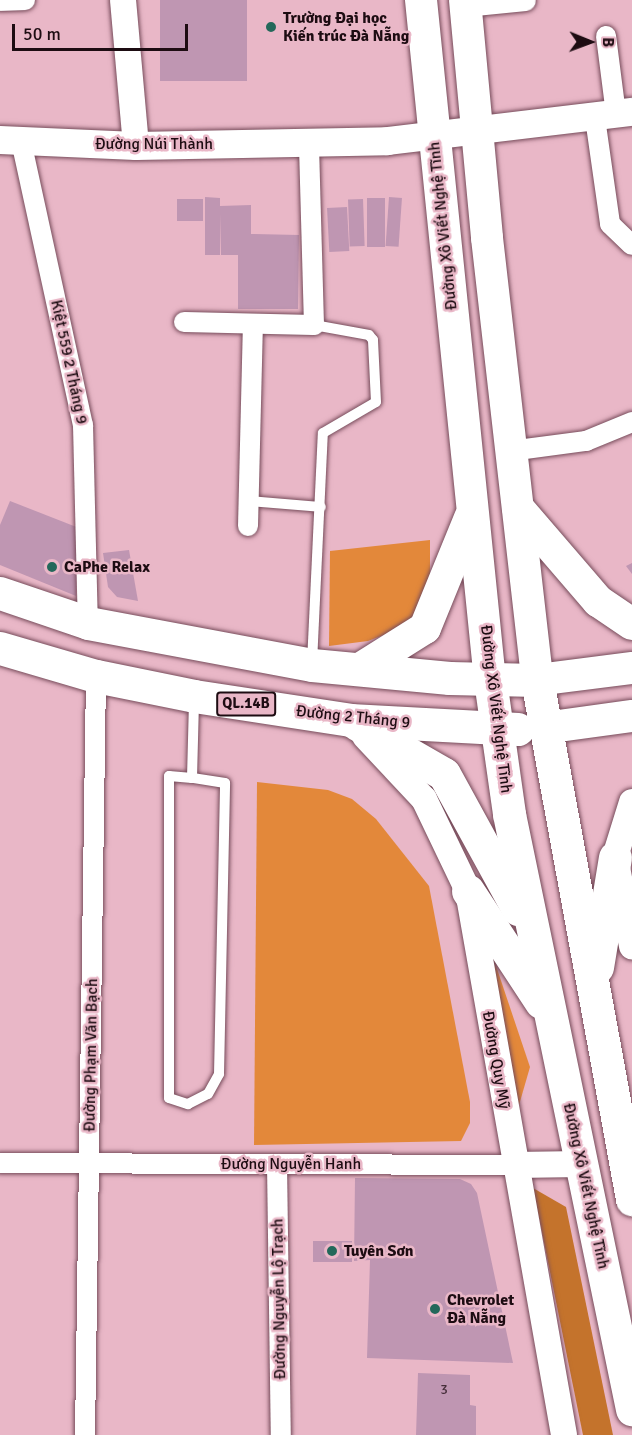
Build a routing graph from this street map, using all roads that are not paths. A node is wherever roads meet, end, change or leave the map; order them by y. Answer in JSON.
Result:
{"nodes":[{"id":1,"x":25,"y":0,"type":"edge"},
{"id":2,"x":123,"y":0,"type":"edge"},
{"id":3,"x":421,"y":0,"type":"edge"},
{"id":4,"x":526,"y":1,"type":"edge"},
{"id":5,"x":0,"y":2,"type":"edge"},
{"id":6,"x":465,"y":4,"type":"edge"},
{"id":7,"x":606,"y":36,"type":"dead end"},
{"id":8,"x":614,"y":114,"type":"edge"},
{"id":9,"x":478,"y":132,"type":"junction"},
{"id":10,"x":433,"y":137,"type":"junction"},
{"id":11,"x":10,"y":141,"type":"edge"},
{"id":12,"x":309,"y":142,"type":"junction"},
{"id":13,"x":136,"y":146,"type":"junction"},
{"id":14,"x":632,"y":245,"type":"edge"},
{"id":15,"x":184,"y":322,"type":"dead end"},
{"id":16,"x":314,"y":325,"type":"junction"},
{"id":17,"x":253,"y":326,"type":"junction"},
{"id":18,"x":632,"y":422,"type":"edge"},
{"id":19,"x":510,"y":451,"type":"junction"},
{"id":20,"x":248,"y":501,"type":"junction"},
{"id":21,"x":321,"y":507,"type":"junction"},
{"id":22,"x":518,"y":508,"type":"junction"},
{"id":23,"x":471,"y":514,"type":"junction"},
{"id":24,"x":248,"y":526,"type":"dead end"},
{"id":25,"x":0,"y":592,"type":"edge"},
{"id":26,"x":88,"y":623,"type":"junction"},
{"id":27,"x":632,"y":624,"type":"edge"},
{"id":28,"x":0,"y":648,"type":"edge"},
{"id":29,"x":312,"y":665,"type":"junction"},
{"id":30,"x":632,"y":668,"type":"edge"},
{"id":31,"x":358,"y":670,"type":"junction"},
{"id":32,"x":96,"y":676,"type":"junction"},
{"id":33,"x":537,"y":680,"type":"junction"},
{"id":34,"x":490,"y":681,"type":"junction"},
{"id":35,"x":194,"y":696,"type":"junction"},
{"id":36,"x":632,"y":716,"type":"edge"},
{"id":37,"x":350,"y":720,"type":"junction"},
{"id":38,"x":544,"y":728,"type":"junction"},
{"id":39,"x":497,"y":729,"type":"junction"},
{"id":40,"x":192,"y":778,"type":"junction"},
{"id":41,"x":632,"y":802,"type":"edge"},
{"id":42,"x":615,"y":857,"type":"junction"},
{"id":43,"x":468,"y":891,"type":"junction"},
{"id":44,"x":535,"y":940,"type":"junction"},
{"id":45,"x":632,"y":946,"type":"edge"},
{"id":46,"x":593,"y":993,"type":"junction"},
{"id":47,"x":548,"y":1013,"type":"junction"},
{"id":48,"x":0,"y":1163,"type":"edge"},
{"id":49,"x":90,"y":1164,"type":"junction"},
{"id":50,"x":277,"y":1164,"type":"junction"},
{"id":51,"x":582,"y":1164,"type":"junction"},
{"id":52,"x":514,"y":1165,"type":"junction"},
{"id":53,"x":632,"y":1199,"type":"edge"},
{"id":54,"x":632,"y":1409,"type":"edge"},
{"id":55,"x":85,"y":1435,"type":"edge"},
{"id":56,"x":281,"y":1435,"type":"edge"},
{"id":57,"x":564,"y":1435,"type":"edge"}],
"edges":[{"from":1,"to":5,"type":"street"},
{"from":2,"to":13,"type":"street"},
{"from":3,"to":10,"type":"main road","name":"Đường Xô Viết Nghệ Tĩnh"},
{"from":4,"to":6,"type":"street"},
{"from":6,"to":9,"type":"main road"},
{"from":7,"to":8,"type":"street"},
{"from":8,"to":9,"type":"main road","name":"Đường Núi Thành"},
{"from":8,"to":14,"type":"street"},
{"from":9,"to":10,"type":"main road","name":"Đường Núi Thành"},
{"from":9,"to":19,"type":"main road"},
{"from":10,"to":12,"type":"main road","name":"Đường Núi Thành"},
{"from":10,"to":23,"type":"main road","name":"Đường Xô Viết Nghệ Tĩnh"},
{"from":11,"to":13,"type":"main road","name":"Đường Núi Thành"},
{"from":11,"to":26,"type":"street","name":"Kiệt 559 2 Tháng 9"},
{"from":12,"to":13,"type":"main road","name":"Đường Núi Thành"},
{"from":12,"to":16,"type":"street"},
{"from":15,"to":17,"type":"street"},
{"from":16,"to":17,"type":"street"},
{"from":16,"to":21,"type":"lane"},
{"from":17,"to":20,"type":"street"},
{"from":18,"to":19,"type":"street"},
{"from":19,"to":22,"type":"main road"},
{"from":20,"to":21,"type":"lane"},
{"from":20,"to":24,"type":"street"},
{"from":21,"to":29,"type":"lane"},
{"from":22,"to":27,"type":"main road"},
{"from":22,"to":33,"type":"main road"},
{"from":23,"to":31,"type":"main road"},
{"from":23,"to":34,"type":"main road","name":"Đường Xô Viết Nghệ Tĩnh"},
{"from":25,"to":26,"type":"highway"},
{"from":26,"to":29,"type":"highway"},
{"from":28,"to":32,"type":"highway","name":"Đường 2 Tháng 9","number":"QL.14B"},
{"from":29,"to":31,"type":"highway"},
{"from":30,"to":33,"type":"main road"},
{"from":31,"to":34,"type":"highway"},
{"from":32,"to":35,"type":"highway","name":"Đường 2 Tháng 9","number":"QL.14B"},
{"from":32,"to":49,"type":"street","name":"Đường Phạm Văn Bạch"},
{"from":33,"to":34,"type":"highway"},
{"from":33,"to":38,"type":"highway"},
{"from":34,"to":39,"type":"highway","name":"Đường Xô Viết Nghệ Tĩnh"},
{"from":35,"to":37,"type":"highway","name":"Đường 2 Tháng 9","number":"QL.14B"},
{"from":35,"to":40,"type":"lane"},
{"from":36,"to":38,"type":"main road"},
{"from":37,"to":39,"type":"highway","name":"Đường 2 Tháng 9","number":"QL.14B"},
{"from":37,"to":43,"type":"street","name":"Đường Quy Mỹ"},
{"from":37,"to":44,"type":"highway"},
{"from":38,"to":39,"type":"highway","number":"QL.14B"},
{"from":38,"to":46,"type":"highway"},
{"from":39,"to":44,"type":"highway","name":"Đường Xô Viết Nghệ Tĩnh"},
{"from":40,"to":40,"type":"lane"},
{"from":41,"to":42,"type":"street"},
{"from":42,"to":45,"type":"street"},
{"from":42,"to":46,"type":"highway"},
{"from":43,"to":47,"type":"highway"},
{"from":43,"to":52,"type":"street","name":"Đường Quy Mỹ"},
{"from":44,"to":47,"type":"highway","name":"Đường Xô Viết Nghệ Tĩnh"},
{"from":46,"to":53,"type":"highway"},
{"from":47,"to":51,"type":"highway","name":"Đường Xô Viết Nghệ Tĩnh"},
{"from":48,"to":49,"type":"street","name":"Đường Nguyễn Hanh"},
{"from":49,"to":50,"type":"street","name":"Đường Nguyễn Hanh"},
{"from":49,"to":55,"type":"street","name":"Đường Phạm Văn Bạch"},
{"from":50,"to":52,"type":"street","name":"Đường Nguyễn Hanh"},
{"from":50,"to":56,"type":"street","name":"Đường Nguyễn Lộ Trạch"},
{"from":51,"to":52,"type":"street","name":"Đường Nguyễn Hanh"},
{"from":51,"to":54,"type":"highway","name":"Đường Xô Viết Nghệ Tĩnh"},
{"from":52,"to":57,"type":"street","name":"Đường Quy Mỹ"}]}
